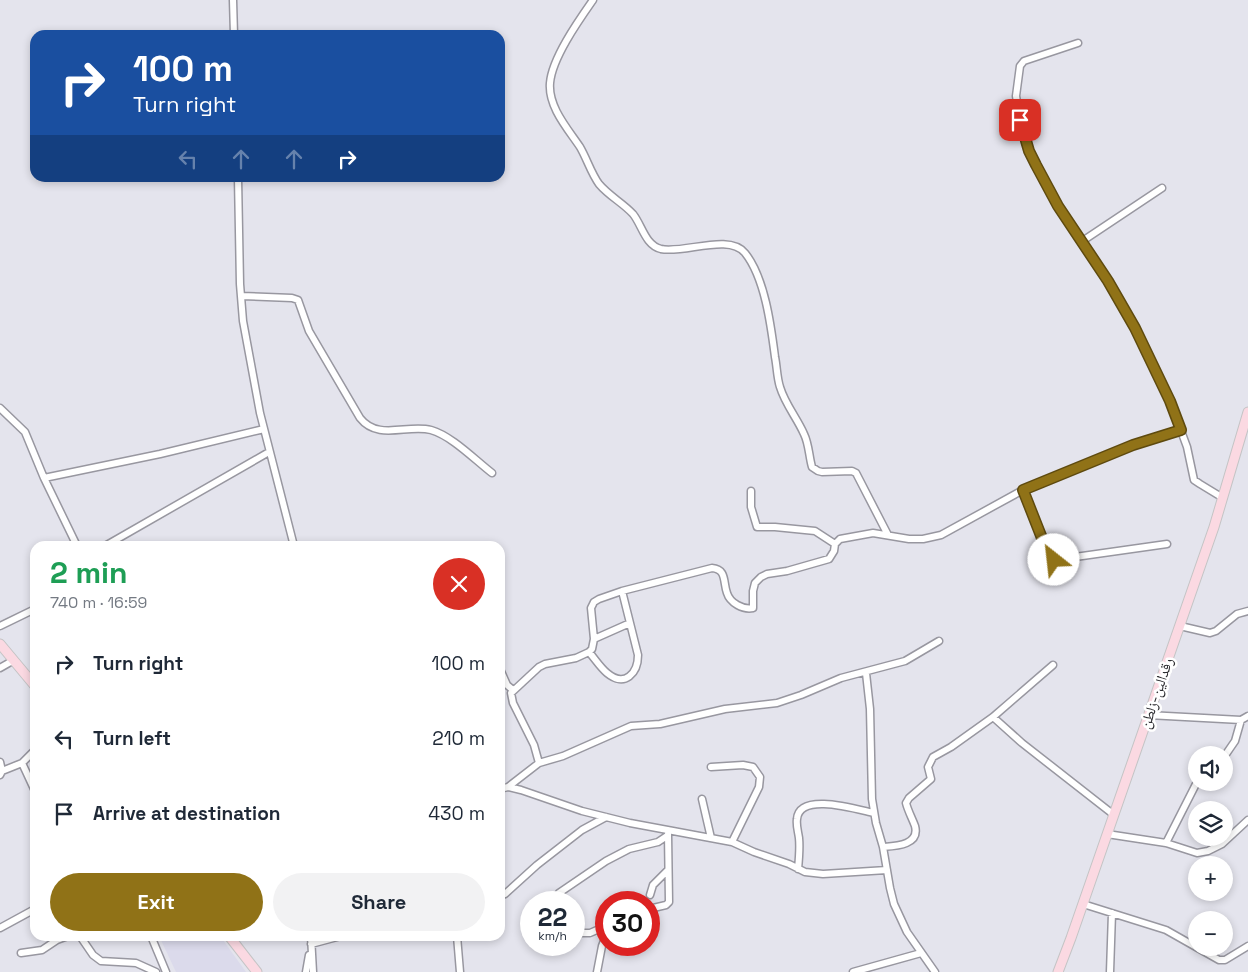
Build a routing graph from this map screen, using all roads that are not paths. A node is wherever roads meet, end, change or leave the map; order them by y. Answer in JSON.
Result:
{"nodes":[{"id":1,"x":233,"y":0,"type":"edge"},
{"id":2,"x":594,"y":0,"type":"edge"},
{"id":3,"x":234,"y":30,"type":"edge"},
{"id":4,"x":1078,"y":43,"type":"dead end"},
{"id":5,"x":238,"y":182,"type":"edge"},
{"id":6,"x":1162,"y":188,"type":"dead end"},
{"id":7,"x":1081,"y":242,"type":"junction"},
{"id":8,"x":241,"y":296,"type":"junction"},
{"id":9,"x":0,"y":408,"type":"edge"},
{"id":10,"x":1248,"y":412,"type":"edge"},
{"id":11,"x":264,"y":429,"type":"junction"},
{"id":12,"x":1181,"y":430,"type":"junction"},
{"id":13,"x":269,"y":452,"type":"junction"},
{"id":14,"x":492,"y":474,"type":"dead end"},
{"id":15,"x":44,"y":478,"type":"junction"},
{"id":16,"x":1023,"y":490,"type":"junction"},
{"id":17,"x":751,"y":491,"type":"dead end"},
{"id":18,"x":1223,"y":498,"type":"junction"},
{"id":19,"x":888,"y":535,"type":"junction"},
{"id":20,"x":75,"y":541,"type":"edge"},
{"id":21,"x":114,"y":541,"type":"edge"},
{"id":22,"x":293,"y":541,"type":"edge"},
{"id":23,"x":835,"y":544,"type":"junction"},
{"id":24,"x":1167,"y":544,"type":"dead end"},
{"id":25,"x":622,"y":591,"type":"junction"},
{"id":26,"x":1248,"y":611,"type":"edge"},
{"id":27,"x":30,"y":612,"type":"edge"},
{"id":28,"x":27,"y":614,"type":"junction"},
{"id":29,"x":30,"y":614,"type":"edge"},
{"id":30,"x":630,"y":623,"type":"junction"},
{"id":31,"x":0,"y":626,"type":"edge"},
{"id":32,"x":1180,"y":626,"type":"junction"},
{"id":33,"x":594,"y":639,"type":"junction"},
{"id":34,"x":939,"y":641,"type":"dead end"},
{"id":35,"x":0,"y":644,"type":"edge"},
{"id":36,"x":590,"y":652,"type":"junction"},
{"id":37,"x":14,"y":660,"type":"junction"},
{"id":38,"x":1052,"y":665,"type":"dead end"},
{"id":39,"x":0,"y":668,"type":"edge"},
{"id":40,"x":866,"y":672,"type":"junction"},
{"id":41,"x":30,"y":680,"type":"edge"},
{"id":42,"x":505,"y":680,"type":"edge"},
{"id":43,"x":513,"y":690,"type":"junction"},
{"id":44,"x":1148,"y":715,"type":"junction"},
{"id":45,"x":1248,"y":716,"type":"edge"},
{"id":46,"x":993,"y":717,"type":"junction"},
{"id":47,"x":1241,"y":720,"type":"junction"},
{"id":48,"x":1232,"y":746,"type":"edge"},
{"id":49,"x":30,"y":755,"type":"edge"},
{"id":50,"x":0,"y":762,"type":"edge"},
{"id":51,"x":22,"y":763,"type":"junction"},
{"id":52,"x":539,"y":763,"type":"junction"},
{"id":53,"x":711,"y":767,"type":"dead end"},
{"id":54,"x":1,"y":773,"type":"edge"},
{"id":55,"x":30,"y":780,"type":"edge"},
{"id":56,"x":505,"y":787,"type":"edge"},
{"id":57,"x":508,"y":787,"type":"junction"},
{"id":58,"x":1192,"y":791,"type":"edge"},
{"id":59,"x":702,"y":799,"type":"dead end"},
{"id":60,"x":874,"y":813,"type":"junction"},
{"id":61,"x":1114,"y":815,"type":"junction"},
{"id":62,"x":606,"y":817,"type":"junction"},
{"id":63,"x":1248,"y":820,"type":"edge"},
{"id":64,"x":668,"y":834,"type":"junction"},
{"id":65,"x":1107,"y":834,"type":"junction"},
{"id":66,"x":711,"y":838,"type":"junction"},
{"id":67,"x":732,"y":842,"type":"junction"},
{"id":68,"x":1166,"y":843,"type":"junction"},
{"id":69,"x":883,"y":847,"type":"junction"},
{"id":70,"x":798,"y":869,"type":"junction"},
{"id":71,"x":668,"y":870,"type":"junction"},
{"id":72,"x":887,"y":870,"type":"junction"},
{"id":73,"x":562,"y":891,"type":"edge"},
{"id":74,"x":651,"y":891,"type":"edge"},
{"id":75,"x":505,"y":894,"type":"edge"},
{"id":76,"x":1083,"y":904,"type":"junction"},
{"id":77,"x":660,"y":906,"type":"edge"},
{"id":78,"x":30,"y":912,"type":"edge"},
{"id":79,"x":1112,"y":913,"type":"junction"},
{"id":80,"x":0,"y":928,"type":"edge"},
{"id":81,"x":56,"y":941,"type":"edge"},
{"id":82,"x":83,"y":941,"type":"edge"},
{"id":83,"x":153,"y":941,"type":"edge"},
{"id":84,"x":233,"y":941,"type":"edge"},
{"id":85,"x":322,"y":941,"type":"edge"},
{"id":86,"x":457,"y":941,"type":"edge"},
{"id":87,"x":311,"y":944,"type":"junction"},
{"id":88,"x":1248,"y":946,"type":"edge"},
{"id":89,"x":21,"y":953,"type":"dead end"},
{"id":90,"x":921,"y":953,"type":"junction"},
{"id":91,"x":600,"y":956,"type":"edge"},
{"id":92,"x":156,"y":972,"type":"edge"},
{"id":93,"x":166,"y":972,"type":"edge"},
{"id":94,"x":257,"y":972,"type":"edge"},
{"id":95,"x":306,"y":972,"type":"edge"},
{"id":96,"x":313,"y":972,"type":"edge"},
{"id":97,"x":460,"y":972,"type":"edge"},
{"id":98,"x":597,"y":972,"type":"edge"},
{"id":99,"x":853,"y":972,"type":"edge"},
{"id":100,"x":935,"y":972,"type":"edge"},
{"id":101,"x":1058,"y":972,"type":"edge"},
{"id":102,"x":1110,"y":972,"type":"edge"}],
"edges":[{"from":1,"to":3,"type":"street"},
{"from":2,"to":19,"type":"street"},
{"from":4,"to":7,"type":"street"},
{"from":5,"to":8,"type":"street"},
{"from":6,"to":7,"type":"street"},
{"from":7,"to":12,"type":"street"},
{"from":8,"to":11,"type":"street"},
{"from":8,"to":14,"type":"street"},
{"from":9,"to":15,"type":"street"},
{"from":10,"to":18,"type":"main road","name":"رقدالين-زلطن"},
{"from":11,"to":13,"type":"street"},
{"from":11,"to":15,"type":"street"},
{"from":12,"to":16,"type":"street"},
{"from":12,"to":18,"type":"street"},
{"from":13,"to":21,"type":"street"},
{"from":13,"to":22,"type":"street"},
{"from":15,"to":20,"type":"street"},
{"from":16,"to":19,"type":"street"},
{"from":16,"to":24,"type":"street"},
{"from":17,"to":23,"type":"street"},
{"from":18,"to":32,"type":"main road","name":"رقدالين-زلطن"},
{"from":19,"to":23,"type":"street"},
{"from":23,"to":25,"type":"street"},
{"from":25,"to":30,"type":"street"},
{"from":25,"to":33,"type":"street"},
{"from":26,"to":32,"type":"street"},
{"from":27,"to":28,"type":"street"},
{"from":28,"to":29,"type":"street"},
{"from":28,"to":31,"type":"street"},
{"from":30,"to":33,"type":"street"},
{"from":30,"to":36,"type":"street"},
{"from":32,"to":44,"type":"main road","name":"رقدالين-زلطن"},
{"from":33,"to":36,"type":"street"},
{"from":34,"to":40,"type":"street"},
{"from":35,"to":37,"type":"main road"},
{"from":36,"to":43,"type":"street"},
{"from":37,"to":39,"type":"street"},
{"from":37,"to":41,"type":"main road"},
{"from":38,"to":46,"type":"street"},
{"from":40,"to":52,"type":"street"},
{"from":40,"to":60,"type":"street"},
{"from":42,"to":43,"type":"street"},
{"from":43,"to":52,"type":"street"},
{"from":44,"to":47,"type":"street"},
{"from":44,"to":61,"type":"main road","name":"رقدالين-زلطن"},
{"from":45,"to":47,"type":"street"},
{"from":46,"to":61,"type":"street"},
{"from":46,"to":69,"type":"street"},
{"from":47,"to":48,"type":"street"},
{"from":49,"to":51,"type":"street"},
{"from":50,"to":54,"type":"street"},
{"from":51,"to":54,"type":"street"},
{"from":51,"to":55,"type":"street"},
{"from":52,"to":57,"type":"street"},
{"from":53,"to":67,"type":"street"},
{"from":56,"to":57,"type":"street"},
{"from":57,"to":62,"type":"street"},
{"from":58,"to":68,"type":"street"},
{"from":59,"to":66,"type":"street"},
{"from":60,"to":69,"type":"street"},
{"from":60,"to":70,"type":"street"},
{"from":61,"to":65,"type":"main road","name":"رقدالين-زلطن"},
{"from":62,"to":64,"type":"street"},
{"from":62,"to":75,"type":"street"},
{"from":63,"to":68,"type":"street"},
{"from":64,"to":66,"type":"street"},
{"from":64,"to":71,"type":"street"},
{"from":64,"to":73,"type":"street"},
{"from":65,"to":68,"type":"street"},
{"from":65,"to":76,"type":"main road","name":"رقدالين-زلطن"},
{"from":66,"to":67,"type":"street"},
{"from":67,"to":70,"type":"street"},
{"from":69,"to":72,"type":"street"},
{"from":70,"to":72,"type":"street"},
{"from":71,"to":74,"type":"street"},
{"from":71,"to":77,"type":"street"},
{"from":72,"to":90,"type":"street"},
{"from":76,"to":79,"type":"street"},
{"from":76,"to":101,"type":"main road","name":"رقدالين-زلطن"},
{"from":78,"to":80,"type":"street"},
{"from":79,"to":88,"type":"street"},
{"from":79,"to":102,"type":"street"},
{"from":81,"to":89,"type":"street"},
{"from":82,"to":92,"type":"street"},
{"from":83,"to":93,"type":"street"},
{"from":84,"to":94,"type":"main road"},
{"from":85,"to":87,"type":"street"},
{"from":86,"to":97,"type":"street"},
{"from":87,"to":95,"type":"street"},
{"from":87,"to":96,"type":"street"},
{"from":90,"to":99,"type":"street"},
{"from":90,"to":100,"type":"street"},
{"from":91,"to":98,"type":"street"}]}
